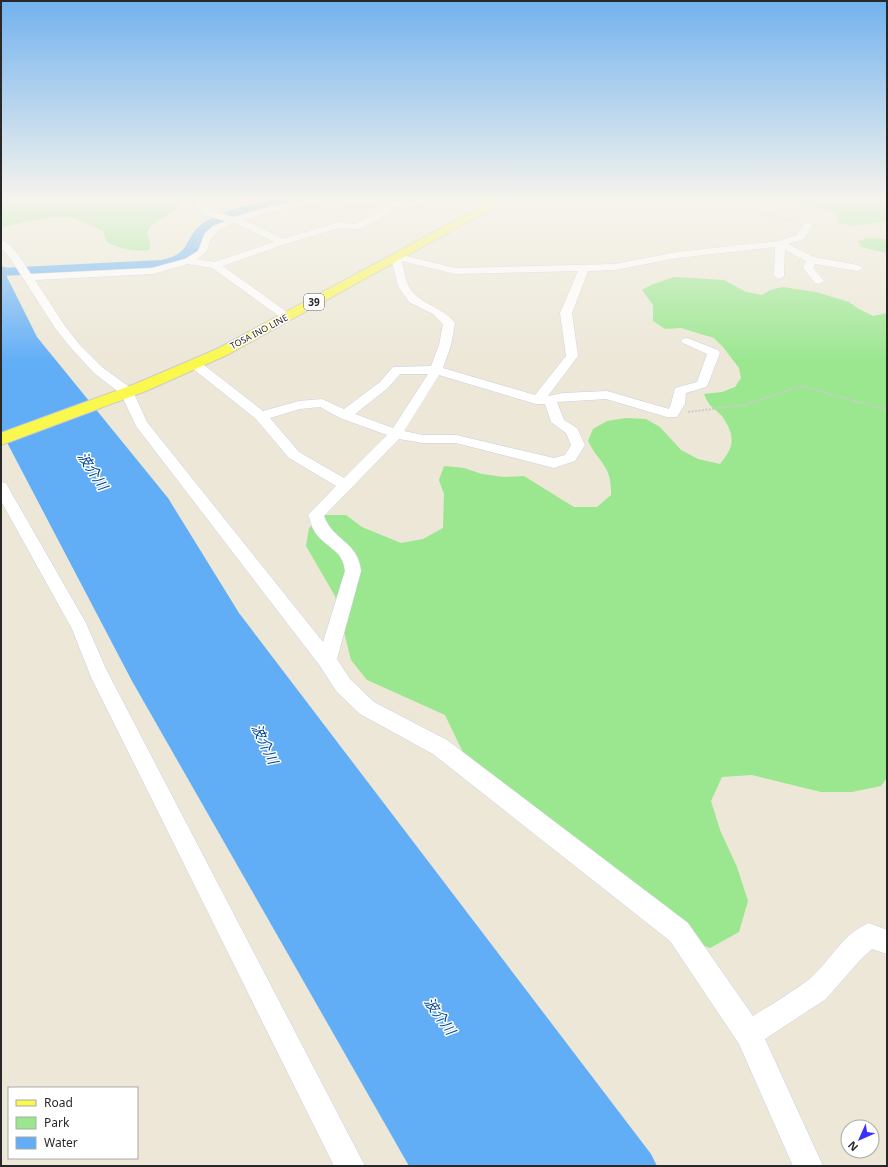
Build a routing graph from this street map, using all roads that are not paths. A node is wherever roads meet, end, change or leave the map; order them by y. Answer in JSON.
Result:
{"nodes":[{"id":1,"x":11,"y":252,"type":"edge"},
{"id":2,"x":201,"y":252,"type":"edge"},
{"id":3,"x":251,"y":252,"type":"edge"},
{"id":4,"x":408,"y":252,"type":"edge"},
{"id":5,"x":701,"y":252,"type":"edge"},
{"id":6,"x":780,"y":252,"type":"edge"},
{"id":7,"x":796,"y":252,"type":"edge"},
{"id":8,"x":398,"y":258,"type":"junction"},
{"id":9,"x":811,"y":260,"type":"junction"},
{"id":10,"x":188,"y":261,"type":"junction"},
{"id":11,"x":214,"y":265,"type":"junction"},
{"id":12,"x":584,"y":268,"type":"junction"},
{"id":13,"x":858,"y":268,"type":"dead end"},
{"id":14,"x":24,"y":273,"type":"junction"},
{"id":15,"x":779,"y":276,"type":"dead end"},
{"id":16,"x":819,"y":281,"type":"dead end"},
{"id":17,"x":287,"y":317,"type":"junction"},
{"id":18,"x":687,"y":341,"type":"dead end"},
{"id":19,"x":196,"y":364,"type":"junction"},
{"id":20,"x":436,"y":370,"type":"junction"},
{"id":21,"x":122,"y":394,"type":"junction"},
{"id":22,"x":544,"y":400,"type":"junction"},
{"id":23,"x":345,"y":415,"type":"junction"},
{"id":24,"x":261,"y":416,"type":"junction"},
{"id":25,"x":396,"y":434,"type":"junction"},
{"id":26,"x":1,"y":439,"type":"edge"},
{"id":27,"x":346,"y":486,"type":"junction"},
{"id":28,"x":1,"y":487,"type":"edge"},
{"id":29,"x":327,"y":660,"type":"junction"},
{"id":30,"x":887,"y":942,"type":"edge"},
{"id":31,"x":750,"y":1034,"type":"junction"},
{"id":32,"x":350,"y":1166,"type":"edge"},
{"id":33,"x":808,"y":1166,"type":"edge"}],
"edges":[{"from":1,"to":14,"type":"street"},
{"from":2,"to":10,"type":"street"},
{"from":3,"to":11,"type":"street"},
{"from":4,"to":8,"type":"main road","name":"TOSA INO LINE","number":"39"},
{"from":5,"to":12,"type":"street"},
{"from":6,"to":15,"type":"street"},
{"from":7,"to":9,"type":"street"},
{"from":8,"to":12,"type":"street"},
{"from":8,"to":17,"type":"main road","name":"TOSA INO LINE","number":"39"},
{"from":8,"to":20,"type":"street"},
{"from":9,"to":13,"type":"street"},
{"from":9,"to":16,"type":"street"},
{"from":10,"to":11,"type":"street"},
{"from":10,"to":14,"type":"street"},
{"from":11,"to":17,"type":"street"},
{"from":12,"to":22,"type":"street"},
{"from":14,"to":21,"type":"street"},
{"from":17,"to":19,"type":"main road","name":"TOSA INO LINE","number":"39"},
{"from":18,"to":22,"type":"street"},
{"from":19,"to":21,"type":"main road","name":"TOSA INO LINE","number":"39"},
{"from":19,"to":24,"type":"street"},
{"from":20,"to":22,"type":"street"},
{"from":20,"to":23,"type":"street"},
{"from":20,"to":25,"type":"street"},
{"from":21,"to":26,"type":"main road","name":"TOSA INO LINE","number":"39"},
{"from":21,"to":29,"type":"street"},
{"from":22,"to":25,"type":"street"},
{"from":23,"to":24,"type":"street"},
{"from":23,"to":25,"type":"street"},
{"from":24,"to":27,"type":"street"},
{"from":25,"to":27,"type":"street"},
{"from":27,"to":29,"type":"street"},
{"from":28,"to":32,"type":"street"},
{"from":29,"to":31,"type":"street"},
{"from":30,"to":31,"type":"street"},
{"from":31,"to":33,"type":"street"}]}
